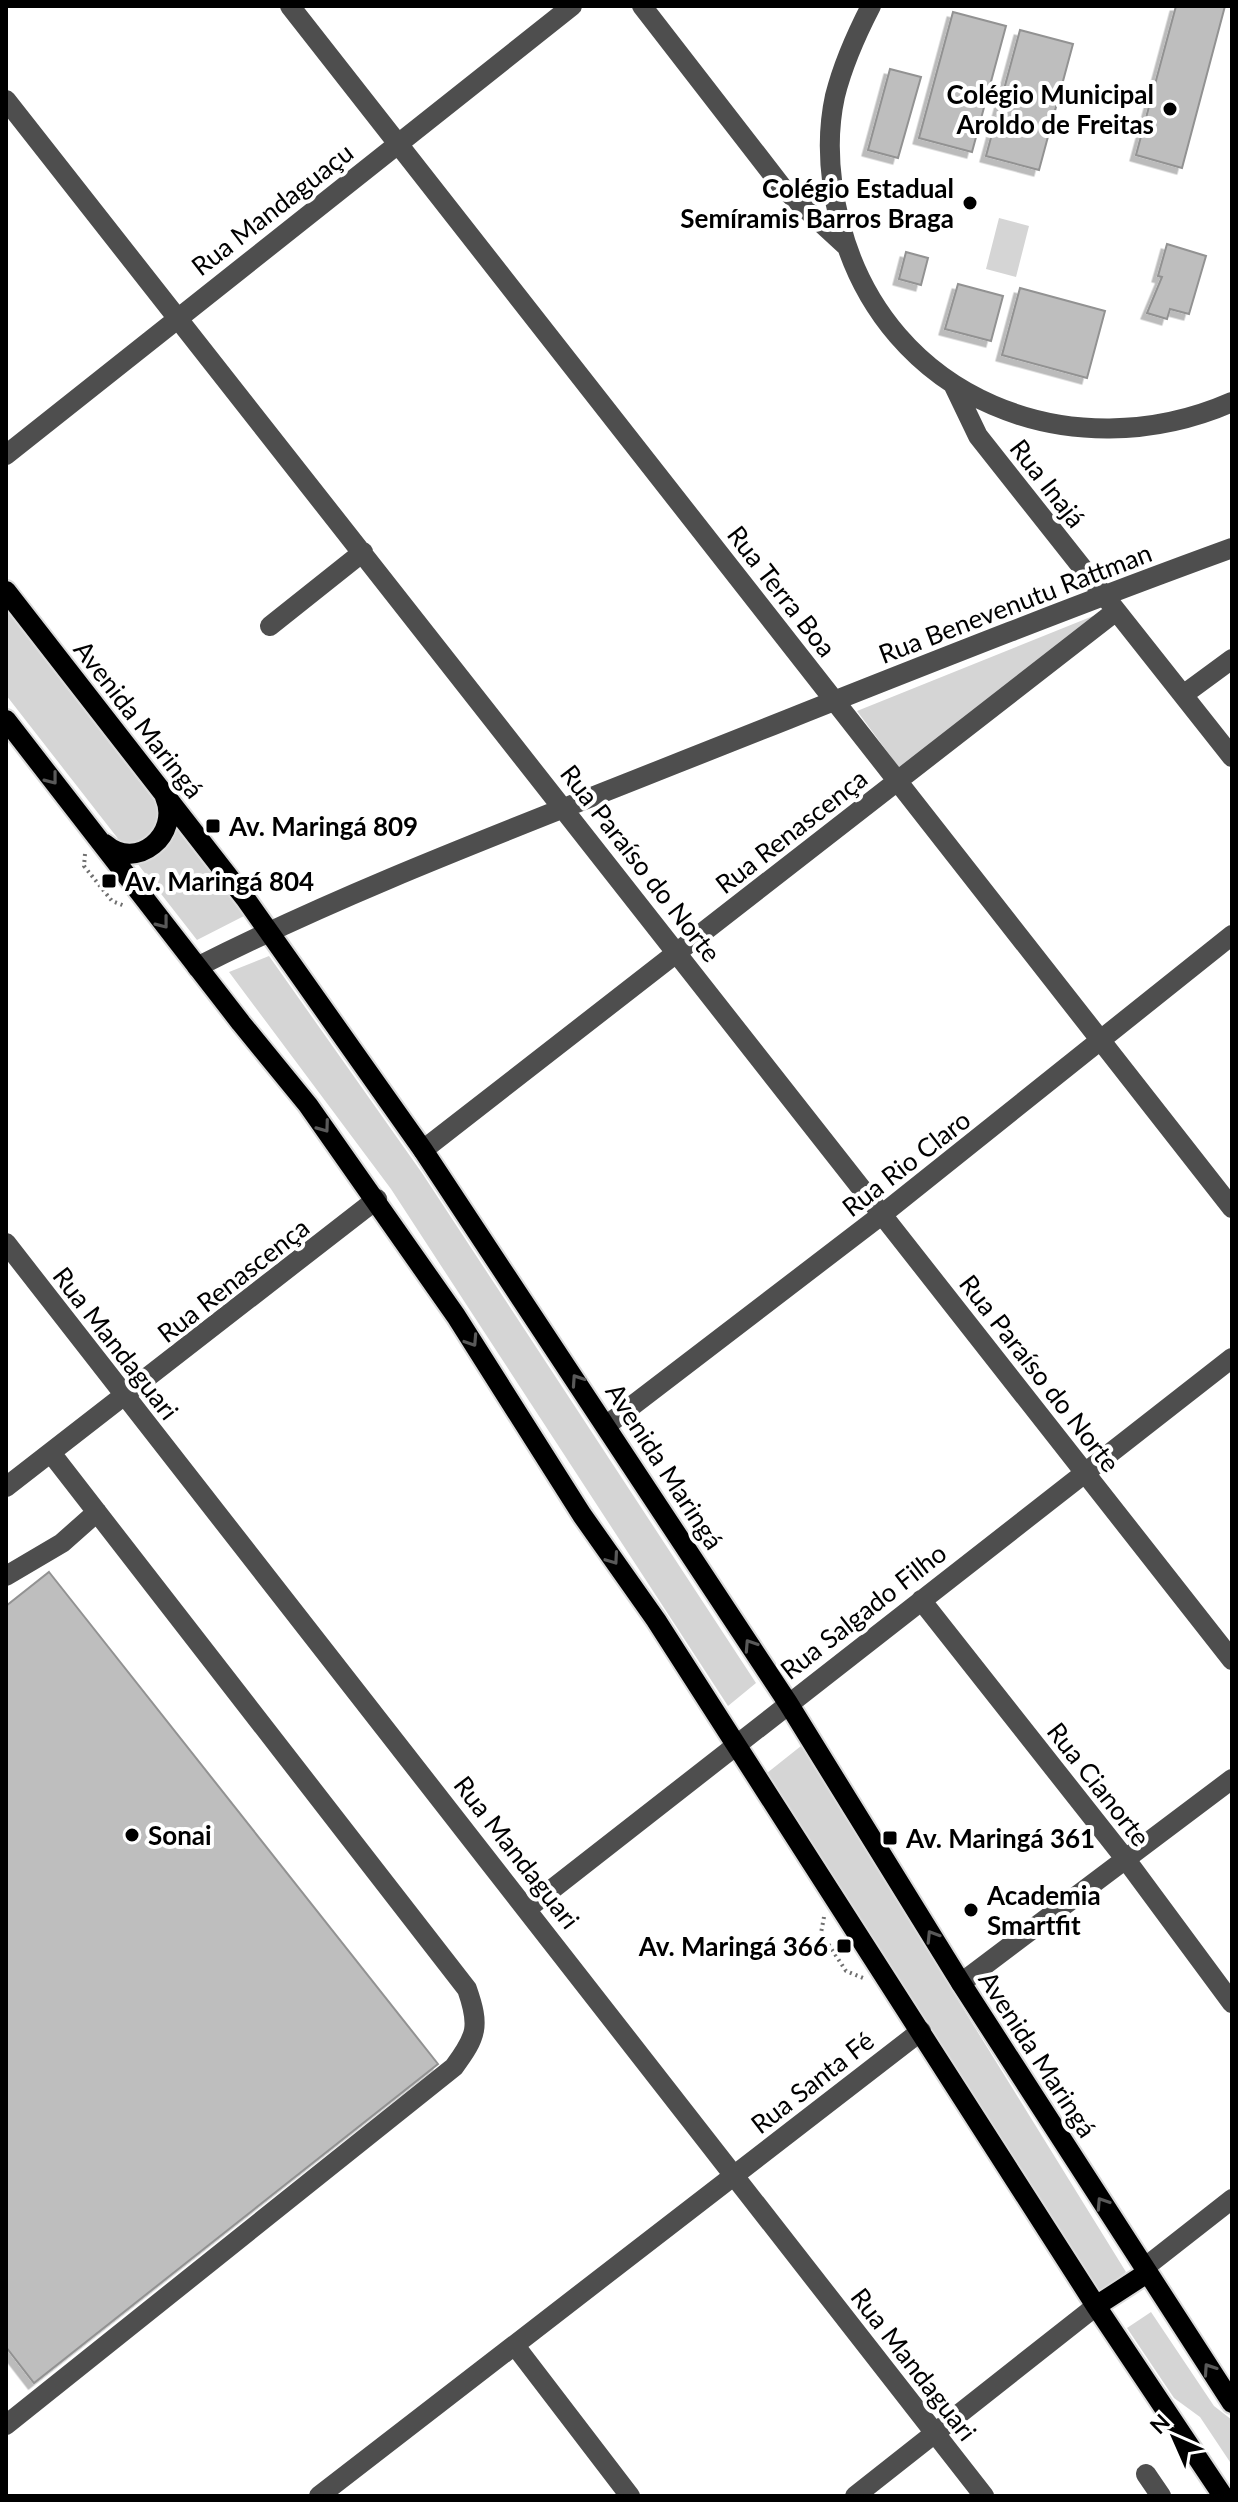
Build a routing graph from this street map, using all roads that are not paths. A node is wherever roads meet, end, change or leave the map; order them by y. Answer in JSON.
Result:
{"nodes":[{"id":1,"x":290,"y":6,"type":"edge"},
{"id":2,"x":572,"y":6,"type":"edge"},
{"id":3,"x":642,"y":6,"type":"edge"},
{"id":4,"x":871,"y":6,"type":"edge"},
{"id":5,"x":6,"y":100,"type":"edge"},
{"id":6,"x":397,"y":143,"type":"junction"},
{"id":7,"x":846,"y":246,"type":"junction"},
{"id":8,"x":178,"y":317,"type":"junction"},
{"id":9,"x":953,"y":384,"type":"junction"},
{"id":10,"x":1232,"y":402,"type":"edge"},
{"id":11,"x":6,"y":455,"type":"edge"},
{"id":12,"x":1232,"y":548,"type":"edge"},
{"id":13,"x":363,"y":552,"type":"junction"},
{"id":14,"x":6,"y":591,"type":"edge"},
{"id":15,"x":1109,"y":603,"type":"junction"},
{"id":16,"x":270,"y":626,"type":"dead end"},
{"id":17,"x":1232,"y":659,"type":"edge"},
{"id":18,"x":1183,"y":695,"type":"junction"},
{"id":19,"x":835,"y":701,"type":"junction"},
{"id":20,"x":6,"y":720,"type":"edge"},
{"id":21,"x":1232,"y":757,"type":"edge"},
{"id":22,"x":898,"y":780,"type":"junction"},
{"id":23,"x":162,"y":792,"type":"junction"},
{"id":24,"x":564,"y":808,"type":"junction"},
{"id":25,"x":92,"y":843,"type":"junction"},
{"id":26,"x":269,"y":931,"type":"junction"},
{"id":27,"x":1232,"y":935,"type":"edge"},
{"id":28,"x":679,"y":953,"type":"junction"},
{"id":29,"x":197,"y":967,"type":"junction"},
{"id":30,"x":1102,"y":1042,"type":"junction"},
{"id":31,"x":423,"y":1150,"type":"junction"},
{"id":32,"x":377,"y":1199,"type":"junction"},
{"id":33,"x":1232,"y":1208,"type":"edge"},
{"id":34,"x":884,"y":1213,"type":"junction"},
{"id":35,"x":6,"y":1243,"type":"edge"},
{"id":36,"x":1232,"y":1358,"type":"edge"},
{"id":37,"x":125,"y":1398,"type":"junction"},
{"id":38,"x":607,"y":1425,"type":"junction"},
{"id":39,"x":51,"y":1453,"type":"junction"},
{"id":40,"x":1083,"y":1472,"type":"junction"},
{"id":41,"x":6,"y":1487,"type":"edge"},
{"id":42,"x":97,"y":1512,"type":"junction"},
{"id":43,"x":6,"y":1576,"type":"edge"},
{"id":44,"x":921,"y":1600,"type":"junction"},
{"id":45,"x":1232,"y":1660,"type":"edge"},
{"id":46,"x":788,"y":1703,"type":"junction"},
{"id":47,"x":737,"y":1744,"type":"junction"},
{"id":48,"x":1232,"y":1779,"type":"edge"},
{"id":49,"x":1127,"y":1861,"type":"junction"},
{"id":50,"x":528,"y":1908,"type":"junction"},
{"id":51,"x":961,"y":1983,"type":"junction"},
{"id":52,"x":1232,"y":2003,"type":"edge"},
{"id":53,"x":921,"y":2031,"type":"junction"},
{"id":54,"x":735,"y":2174,"type":"junction"},
{"id":55,"x":1232,"y":2199,"type":"edge"},
{"id":56,"x":1146,"y":2270,"type":"junction"},
{"id":57,"x":1096,"y":2306,"type":"junction"},
{"id":58,"x":516,"y":2347,"type":"junction"},
{"id":59,"x":1232,"y":2403,"type":"edge"},
{"id":60,"x":6,"y":2425,"type":"edge"},
{"id":61,"x":934,"y":2434,"type":"junction"},
{"id":62,"x":1146,"y":2474,"type":"dead end"},
{"id":63,"x":319,"y":2496,"type":"edge"},
{"id":64,"x":630,"y":2496,"type":"edge"},
{"id":65,"x":855,"y":2496,"type":"edge"},
{"id":66,"x":984,"y":2496,"type":"edge"},
{"id":67,"x":1161,"y":2496,"type":"edge"},
{"id":68,"x":1223,"y":2496,"type":"edge"}],
"edges":[{"from":1,"to":6,"type":"street","name":"Rua Terra Boa"},
{"from":2,"to":6,"type":"street","name":"Rua Mandaguaçu"},
{"from":3,"to":7,"type":"street"},
{"from":4,"to":7,"type":"street"},
{"from":5,"to":8,"type":"street","name":"Rua Paraíso do Norte"},
{"from":6,"to":8,"type":"street","name":"Rua Mandaguaçu"},
{"from":6,"to":19,"type":"street","name":"Rua Terra Boa"},
{"from":7,"to":9,"type":"street"},
{"from":8,"to":11,"type":"street","name":"Rua Mandaguaçu"},
{"from":8,"to":13,"type":"street","name":"Rua Paraíso do Norte"},
{"from":9,"to":10,"type":"street"},
{"from":9,"to":15,"type":"street","name":"Rua Inajá"},
{"from":12,"to":15,"type":"street","name":"Rua Benevenutu Rattman"},
{"from":13,"to":16,"type":"street"},
{"from":13,"to":24,"type":"street","name":"Rua Paraíso do Norte"},
{"from":14,"to":23,"type":"main road","name":"Avenida Maringá"},
{"from":15,"to":18,"type":"street","name":"Rua Inajá"},
{"from":15,"to":19,"type":"street","name":"Rua Benevenutu Rattman"},
{"from":15,"to":22,"type":"street","name":"Rua Renascença"},
{"from":17,"to":18,"type":"street"},
{"from":18,"to":21,"type":"street","name":"Rua Inajá"},
{"from":19,"to":22,"type":"street","name":"Rua Terra Boa"},
{"from":19,"to":24,"type":"street","name":"Rua Benevenutu Rattman"},
{"from":20,"to":25,"type":"main road","one_way":true},
{"from":22,"to":28,"type":"street","name":"Rua Renascença"},
{"from":22,"to":30,"type":"street","name":"Rua Terra Boa"},
{"from":23,"to":25,"type":"main road"},
{"from":23,"to":26,"type":"main road","name":"Avenida Maringá"},
{"from":24,"to":26,"type":"street","name":"Rua Benevenutu Rattman"},
{"from":24,"to":28,"type":"street","name":"Rua Paraíso do Norte"},
{"from":25,"to":29,"type":"main road","one_way":true},
{"from":26,"to":29,"type":"street","name":"Rua Benevenutu Rattman"},
{"from":26,"to":31,"type":"main road","name":"Avenida Maringá"},
{"from":27,"to":30,"type":"street","name":"Rua Rio Claro"},
{"from":28,"to":31,"type":"street","name":"Rua Renascença"},
{"from":28,"to":34,"type":"street","name":"Rua Paraíso do Norte"},
{"from":29,"to":32,"type":"main road","one_way":true},
{"from":30,"to":33,"type":"street","name":"Rua Terra Boa"},
{"from":30,"to":34,"type":"street","name":"Rua Rio Claro"},
{"from":38,"to":31,"type":"main road","name":"Avenida Maringá","one_way":true},
{"from":32,"to":37,"type":"street","name":"Rua Renascença"},
{"from":32,"to":47,"type":"main road","one_way":true},
{"from":34,"to":38,"type":"street","name":"Rua Rio Claro"},
{"from":34,"to":40,"type":"street","name":"Rua Paraíso do Norte"},
{"from":35,"to":37,"type":"street","name":"Rua Mandaguari"},
{"from":36,"to":40,"type":"street","name":"Rua Salgado Filho"},
{"from":37,"to":39,"type":"street","name":"Rua Renascença"},
{"from":37,"to":50,"type":"street","name":"Rua Mandaguari"},
{"from":46,"to":38,"type":"main road","name":"Avenida Maringá","one_way":true},
{"from":39,"to":41,"type":"street","name":"Rua Renascença"},
{"from":39,"to":42,"type":"street"},
{"from":40,"to":44,"type":"street","name":"Rua Salgado Filho"},
{"from":40,"to":45,"type":"street","name":"Rua Paraíso do Norte"},
{"from":42,"to":43,"type":"street"},
{"from":42,"to":60,"type":"street"},
{"from":44,"to":46,"type":"street","name":"Rua Salgado Filho"},
{"from":44,"to":49,"type":"street","name":"Rua Cianorte"},
{"from":46,"to":47,"type":"street","name":"Rua Salgado Filho"},
{"from":51,"to":46,"type":"main road","name":"Avenida Maringá","one_way":true},
{"from":47,"to":50,"type":"street","name":"Rua Salgado Filho"},
{"from":47,"to":53,"type":"main road"},
{"from":48,"to":49,"type":"street"},
{"from":49,"to":51,"type":"street"},
{"from":49,"to":52,"type":"street","name":"Rua Cianorte"},
{"from":50,"to":54,"type":"street","name":"Rua Mandaguari"},
{"from":56,"to":51,"type":"main road","name":"Avenida Maringá","one_way":true},
{"from":53,"to":54,"type":"street","name":"Rua Santa Fé"},
{"from":53,"to":57,"type":"main road"},
{"from":54,"to":58,"type":"street","name":"Rua Santa Fé"},
{"from":54,"to":61,"type":"street","name":"Rua Mandaguari"},
{"from":55,"to":56,"type":"street"},
{"from":56,"to":57,"type":"main road"},
{"from":59,"to":56,"type":"main road","name":"Avenida Maringá","one_way":true},
{"from":57,"to":61,"type":"street"},
{"from":57,"to":68,"type":"main road"},
{"from":58,"to":63,"type":"street","name":"Rua Santa Fé"},
{"from":58,"to":64,"type":"street"},
{"from":61,"to":65,"type":"street"},
{"from":61,"to":66,"type":"street","name":"Rua Mandaguari"},
{"from":62,"to":67,"type":"street"}]}
